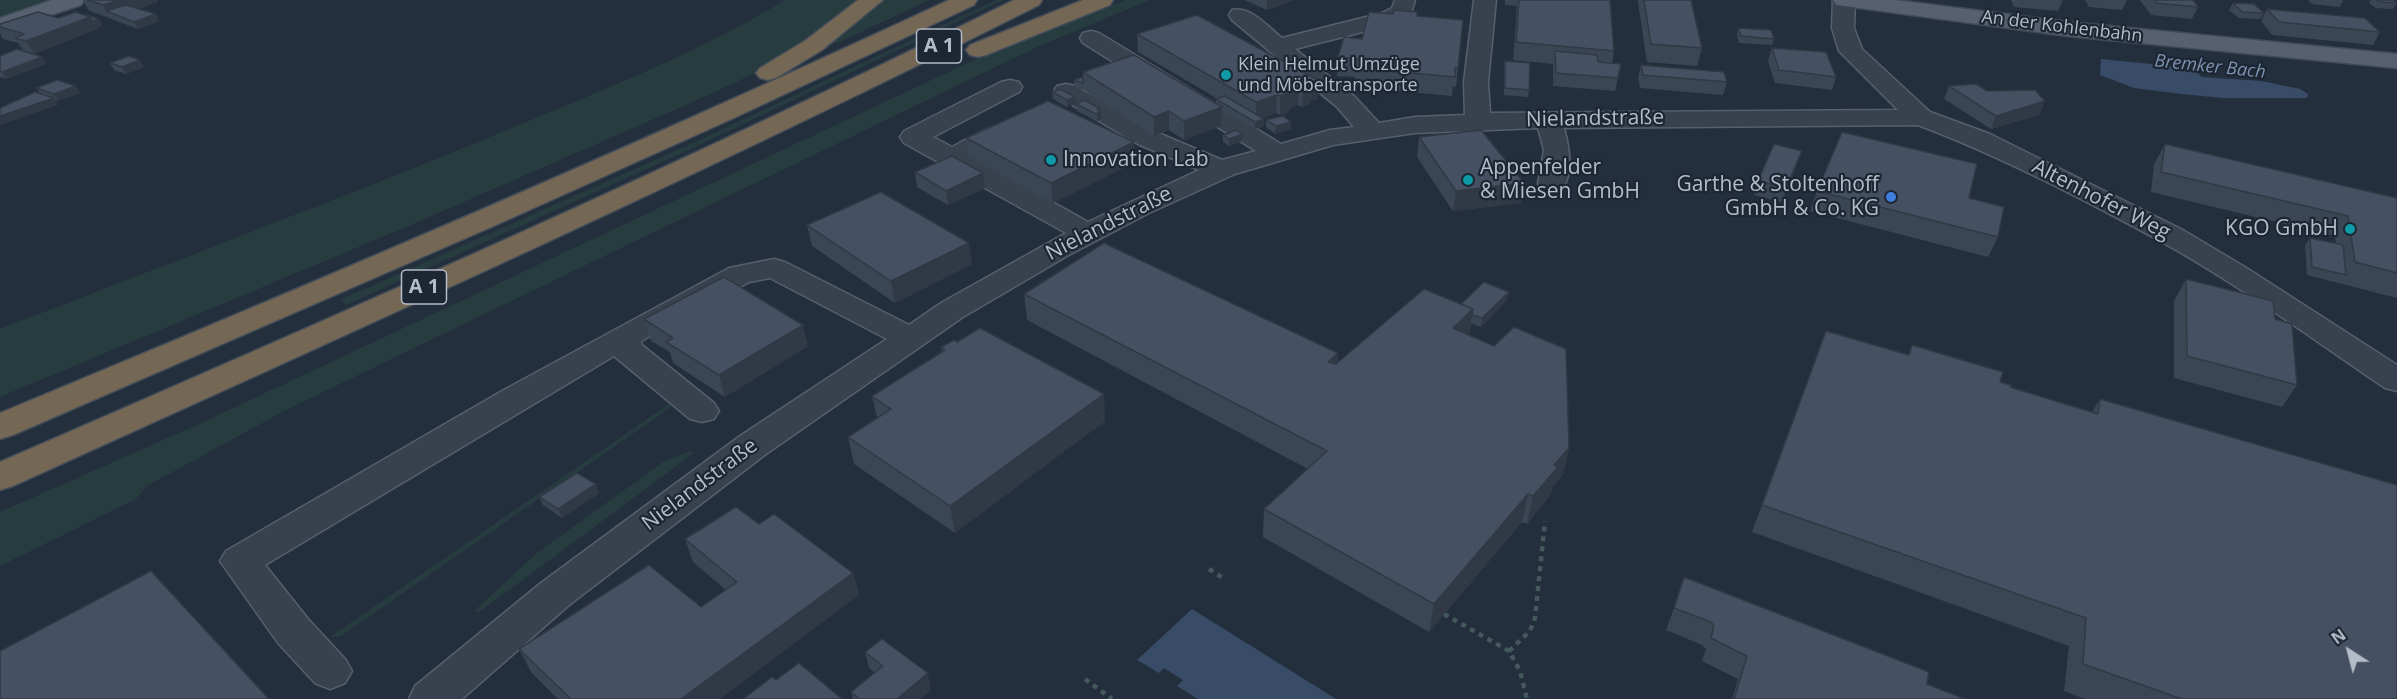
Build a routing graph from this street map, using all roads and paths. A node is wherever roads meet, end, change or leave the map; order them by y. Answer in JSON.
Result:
{"nodes":[{"id":1,"x":73,"y":0,"type":"edge"},
{"id":2,"x":872,"y":0,"type":"edge"},
{"id":3,"x":966,"y":0,"type":"edge"},
{"id":4,"x":1031,"y":0,"type":"edge"},
{"id":5,"x":1102,"y":0,"type":"edge"},
{"id":6,"x":1485,"y":0,"type":"edge"},
{"id":7,"x":1844,"y":0,"type":"edge"},
{"id":8,"x":1405,"y":1,"type":"edge"},
{"id":9,"x":1240,"y":15,"type":"dead end"},
{"id":10,"x":0,"y":26,"type":"edge"},
{"id":11,"x":1091,"y":38,"type":"dead end"},
{"id":12,"x":1279,"y":46,"type":"junction"},
{"id":13,"x":2397,"y":61,"type":"edge"},
{"id":14,"x":1010,"y":87,"type":"dead end"},
{"id":15,"x":846,"y":91,"type":"junction"},
{"id":16,"x":1066,"y":91,"type":"edge"},
{"id":17,"x":1921,"y":117,"type":"junction"},
{"id":18,"x":1550,"y":120,"type":"junction"},
{"id":19,"x":1478,"y":121,"type":"junction"},
{"id":20,"x":1024,"y":123,"type":"edge"},
{"id":21,"x":1371,"y":130,"type":"junction"},
{"id":22,"x":1276,"y":152,"type":"junction"},
{"id":23,"x":951,"y":157,"type":"junction"},
{"id":24,"x":1219,"y":170,"type":"junction"},
{"id":25,"x":1552,"y":184,"type":"dead end"},
{"id":26,"x":550,"y":191,"type":"junction"},
{"id":27,"x":1088,"y":234,"type":"junction"},
{"id":28,"x":623,"y":337,"type":"junction"},
{"id":29,"x":910,"y":338,"type":"junction"},
{"id":30,"x":2397,"y":381,"type":"edge"},
{"id":31,"x":702,"y":411,"type":"dead end"},
{"id":32,"x":0,"y":427,"type":"edge"},
{"id":33,"x":0,"y":477,"type":"edge"},
{"id":34,"x":1545,"y":521,"type":"dead end"},
{"id":35,"x":1209,"y":569,"type":"dead end"},
{"id":36,"x":1223,"y":578,"type":"dead end"},
{"id":37,"x":1444,"y":615,"type":"edge"},
{"id":38,"x":1509,"y":651,"type":"junction"},
{"id":39,"x":330,"y":671,"type":"dead end"},
{"id":40,"x":1085,"y":680,"type":"dead end"},
{"id":41,"x":431,"y":699,"type":"edge"},
{"id":42,"x":1112,"y":699,"type":"edge"},
{"id":43,"x":1527,"y":699,"type":"edge"}],
"edges":[{"from":1,"to":10,"type":"main road"},
{"from":2,"to":26,"type":"highway"},
{"from":3,"to":26,"type":"highway","number":"A 1"},
{"from":4,"to":15,"type":"highway","number":"A 1"},
{"from":5,"to":15,"type":"highway"},
{"from":6,"to":19,"type":"street"},
{"from":7,"to":13,"type":"main road","name":"An der Kohlenbahn"},
{"from":7,"to":17,"type":"street","name":"Altenhofer Weg"},
{"from":8,"to":12,"type":"street"},
{"from":9,"to":12,"type":"street"},
{"from":11,"to":22,"type":"street"},
{"from":12,"to":21,"type":"street"},
{"from":14,"to":23,"type":"street"},
{"from":15,"to":33,"type":"highway","number":"A 1"},
{"from":16,"to":24,"type":"street"},
{"from":17,"to":18,"type":"street","name":"Nielandstraße"},
{"from":17,"to":30,"type":"street","name":"Altenhofer Weg"},
{"from":18,"to":19,"type":"street","name":"Nielandstraße"},
{"from":18,"to":25,"type":"street"},
{"from":19,"to":21,"type":"street","name":"Nielandstraße"},
{"from":20,"to":23,"type":"street"},
{"from":21,"to":22,"type":"street","name":"Nielandstraße"},
{"from":22,"to":24,"type":"street","name":"Nielandstraße"},
{"from":23,"to":27,"type":"street"},
{"from":24,"to":27,"type":"street","name":"Nielandstraße"},
{"from":26,"to":32,"type":"highway","number":"A 1"},
{"from":27,"to":29,"type":"street","name":"Nielandstraße"},
{"from":28,"to":29,"type":"street"},
{"from":28,"to":31,"type":"street"},
{"from":28,"to":39,"type":"street"},
{"from":29,"to":41,"type":"street","name":"Nielandstraße"},
{"from":34,"to":38,"type":"path"},
{"from":35,"to":36,"type":"path"},
{"from":37,"to":38,"type":"path"},
{"from":38,"to":43,"type":"path"},
{"from":40,"to":42,"type":"path"}]}
